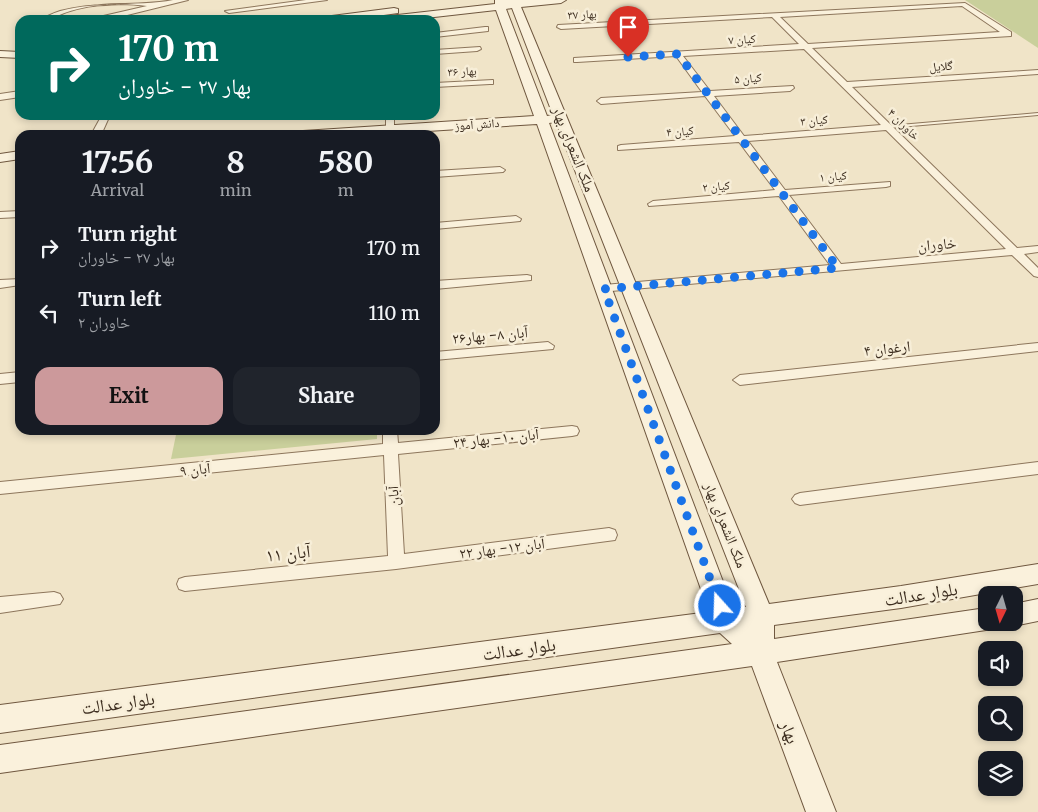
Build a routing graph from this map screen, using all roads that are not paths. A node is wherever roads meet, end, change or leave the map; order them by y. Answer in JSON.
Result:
{"nodes":[{"id":1,"x":185,"y":0,"type":"edge"},
{"id":2,"x":324,"y":0,"type":"edge"},
{"id":3,"x":561,"y":0,"type":"edge"},
{"id":4,"x":501,"y":2,"type":"edge"},
{"id":5,"x":963,"y":4,"type":"joint"},
{"id":6,"x":152,"y":5,"type":"junction"},
{"id":7,"x":229,"y":11,"type":"dead end"},
{"id":8,"x":54,"y":15,"type":"edge"},
{"id":9,"x":122,"y":15,"type":"edge"},
{"id":10,"x":373,"y":15,"type":"edge"},
{"id":11,"x":414,"y":15,"type":"edge"},
{"id":12,"x":774,"y":15,"type":"junction"},
{"id":13,"x":561,"y":26,"type":"dead end"},
{"id":14,"x":485,"y":29,"type":"dead end"},
{"id":15,"x":440,"y":34,"type":"edge"},
{"id":16,"x":0,"y":45,"type":"edge"},
{"id":17,"x":15,"y":46,"type":"edge"},
{"id":18,"x":806,"y":46,"type":"junction"},
{"id":19,"x":477,"y":49,"type":"dead end"},
{"id":20,"x":440,"y":52,"type":"edge"},
{"id":21,"x":0,"y":54,"type":"edge"},
{"id":22,"x":678,"y":54,"type":"junction"},
{"id":23,"x":15,"y":55,"type":"edge"},
{"id":24,"x":577,"y":60,"type":"dead end"},
{"id":25,"x":1038,"y":72,"type":"edge"},
{"id":26,"x":490,"y":82,"type":"dead end"},
{"id":27,"x":440,"y":85,"type":"edge"},
{"id":28,"x":846,"y":85,"type":"junction"},
{"id":29,"x":790,"y":88,"type":"dead end"},
{"id":30,"x":708,"y":93,"type":"junction"},
{"id":31,"x":15,"y":95,"type":"edge"},
{"id":32,"x":0,"y":97,"type":"edge"},
{"id":33,"x":601,"y":101,"type":"dead end"},
{"id":34,"x":1038,"y":114,"type":"edge"},
{"id":35,"x":562,"y":118,"type":"junction"},
{"id":36,"x":390,"y":120,"type":"edge"},
{"id":37,"x":542,"y":120,"type":"junction"},
{"id":38,"x":888,"y":127,"type":"junction"},
{"id":39,"x":391,"y":130,"type":"joint"},
{"id":40,"x":742,"y":139,"type":"junction"},
{"id":41,"x":621,"y":148,"type":"dead end"},
{"id":42,"x":15,"y":156,"type":"edge"},
{"id":43,"x":0,"y":158,"type":"edge"},
{"id":44,"x":500,"y":170,"type":"dead end"},
{"id":45,"x":440,"y":174,"type":"edge"},
{"id":46,"x":886,"y":184,"type":"dead end"},
{"id":47,"x":782,"y":193,"type":"junction"},
{"id":48,"x":653,"y":204,"type":"dead end"},
{"id":49,"x":15,"y":214,"type":"edge"},
{"id":50,"x":0,"y":216,"type":"edge"},
{"id":51,"x":516,"y":219,"type":"dead end"},
{"id":52,"x":440,"y":226,"type":"edge"},
{"id":53,"x":1038,"y":250,"type":"edge"},
{"id":54,"x":1015,"y":252,"type":"junction"},
{"id":55,"x":838,"y":268,"type":"junction"},
{"id":56,"x":1038,"y":274,"type":"edge"},
{"id":57,"x":527,"y":278,"type":"dead end"},
{"id":58,"x":15,"y":282,"type":"edge"},
{"id":59,"x":0,"y":284,"type":"edge"},
{"id":60,"x":440,"y":285,"type":"edge"},
{"id":61,"x":629,"y":287,"type":"junction"},
{"id":62,"x":604,"y":289,"type":"junction"},
{"id":63,"x":548,"y":346,"type":"dead end"},
{"id":64,"x":1038,"y":348,"type":"edge"},
{"id":65,"x":440,"y":356,"type":"edge"},
{"id":66,"x":15,"y":378,"type":"edge"},
{"id":67,"x":0,"y":379,"type":"edge"},
{"id":68,"x":740,"y":380,"type":"dead end"},
{"id":69,"x":572,"y":431,"type":"dead end"},
{"id":70,"x":390,"y":435,"type":"edge"},
{"id":71,"x":390,"y":449,"type":"junction"},
{"id":72,"x":1038,"y":468,"type":"edge"},
{"id":73,"x":0,"y":488,"type":"edge"},
{"id":74,"x":800,"y":499,"type":"dead end"},
{"id":75,"x":609,"y":535,"type":"dead end"},
{"id":76,"x":396,"y":562,"type":"junction"},
{"id":77,"x":1038,"y":574,"type":"edge"},
{"id":78,"x":185,"y":584,"type":"dead end"},
{"id":79,"x":54,"y":600,"type":"dead end"},
{"id":80,"x":0,"y":605,"type":"edge"},
{"id":81,"x":1038,"y":610,"type":"edge"},
{"id":82,"x":1023,"y":612,"type":"edge"},
{"id":83,"x":762,"y":616,"type":"junction"},
{"id":84,"x":978,"y":620,"type":"edge"},
{"id":85,"x":725,"y":621,"type":"junction"},
{"id":86,"x":760,"y":653,"type":"junction"},
{"id":87,"x":0,"y":719,"type":"edge"},
{"id":88,"x":0,"y":760,"type":"edge"},
{"id":89,"x":821,"y":812,"type":"edge"}],
"edges":[{"from":1,"to":6,"type":"street"},
{"from":2,"to":7,"type":"street"},
{"from":3,"to":4,"type":"street"},
{"from":4,"to":10,"type":"street"},
{"from":4,"to":11,"type":"street"},
{"from":4,"to":35,"type":"street","name":"ملک الشعرای بهار"},
{"from":4,"to":37,"type":"street","name":"ملک الشعرای بهار"},
{"from":5,"to":12,"type":"street","name":"بهار ۳۷"},
{"from":5,"to":18,"type":"street","name":"کیان ۷"},
{"from":6,"to":8,"type":"street"},
{"from":6,"to":9,"type":"street"},
{"from":12,"to":13,"type":"street","name":"بهار ۳۷"},
{"from":12,"to":18,"type":"street","name":"خاوران ۴"},
{"from":14,"to":15,"type":"street"},
{"from":16,"to":17,"type":"street"},
{"from":18,"to":22,"type":"street","name":"کیان ۷"},
{"from":18,"to":28,"type":"street","name":"خاوران ۴"},
{"from":19,"to":20,"type":"street"},
{"from":21,"to":23,"type":"street"},
{"from":22,"to":24,"type":"street","name":"کیان ۷"},
{"from":22,"to":30,"type":"street"},
{"from":25,"to":28,"type":"street","name":"گلایل"},
{"from":26,"to":27,"type":"street","name":"بهار ۳۶"},
{"from":28,"to":38,"type":"street","name":"خاوران ۴"},
{"from":29,"to":30,"type":"street","name":"کیان ۵"},
{"from":30,"to":33,"type":"street","name":"کیان ۵"},
{"from":30,"to":40,"type":"street"},
{"from":31,"to":32,"type":"street"},
{"from":34,"to":38,"type":"lane"},
{"from":35,"to":37,"type":"street","name":"دانش آموز"},
{"from":35,"to":61,"type":"street","name":"ملک الشعرای بهار"},
{"from":36,"to":39,"type":"street"},
{"from":37,"to":39,"type":"street","name":"دانش آموز"},
{"from":37,"to":62,"type":"street","name":"ملک الشعرای بهار"},
{"from":38,"to":40,"type":"street","name":"کیان ۳"},
{"from":38,"to":54,"type":"street","name":"خاوران ۴"},
{"from":40,"to":41,"type":"street","name":"کیان ۴"},
{"from":40,"to":47,"type":"street"},
{"from":42,"to":43,"type":"street"},
{"from":44,"to":45,"type":"street"},
{"from":46,"to":47,"type":"street","name":"کیان ۱"},
{"from":47,"to":48,"type":"street","name":"کیان ۲"},
{"from":47,"to":55,"type":"street"},
{"from":49,"to":50,"type":"street"},
{"from":51,"to":52,"type":"street"},
{"from":53,"to":54,"type":"street","name":"خاوران"},
{"from":54,"to":55,"type":"street","name":"خاوران"},
{"from":54,"to":56,"type":"street","name":"خاوران ۴"},
{"from":55,"to":61,"type":"street","name":"خاوران"},
{"from":57,"to":60,"type":"street"},
{"from":58,"to":59,"type":"street"},
{"from":61,"to":62,"type":"street","name":"خاوران"},
{"from":61,"to":83,"type":"street","name":"ملک الشعرای بهار"},
{"from":62,"to":85,"type":"street","name":"ملک الشعرای بهار"},
{"from":63,"to":65,"type":"street","name":"۲۶آبان ۸- بهار"},
{"from":64,"to":68,"type":"street","name":"ارغوان ۴"},
{"from":66,"to":67,"type":"street"},
{"from":69,"to":71,"type":"street","name":"آبان ۱۰- بهار ۲۴"},
{"from":70,"to":71,"type":"street","name":"آبان"},
{"from":71,"to":73,"type":"street","name":"آبان ۹"},
{"from":71,"to":76,"type":"street","name":"آبان"},
{"from":72,"to":74,"type":"street"},
{"from":75,"to":76,"type":"street","name":"آبان ۱۲- بهار ۲۲"},
{"from":76,"to":78,"type":"street","name":"آبان ۱۱"},
{"from":77,"to":83,"type":"street","name":"بلوار عدالت"},
{"from":79,"to":80,"type":"street"},
{"from":81,"to":82,"type":"street"},
{"from":83,"to":85,"type":"street","name":"بلوار عدالت"},
{"from":83,"to":86,"type":"street","name":"ملک الشعرای بهار"},
{"from":84,"to":86,"type":"street"},
{"from":85,"to":86,"type":"street","name":"ملک الشعرای بهار"},
{"from":85,"to":87,"type":"street","name":"بلوار عدالت"},
{"from":86,"to":88,"type":"street"},
{"from":86,"to":89,"type":"street","name":"بهار"}]}
